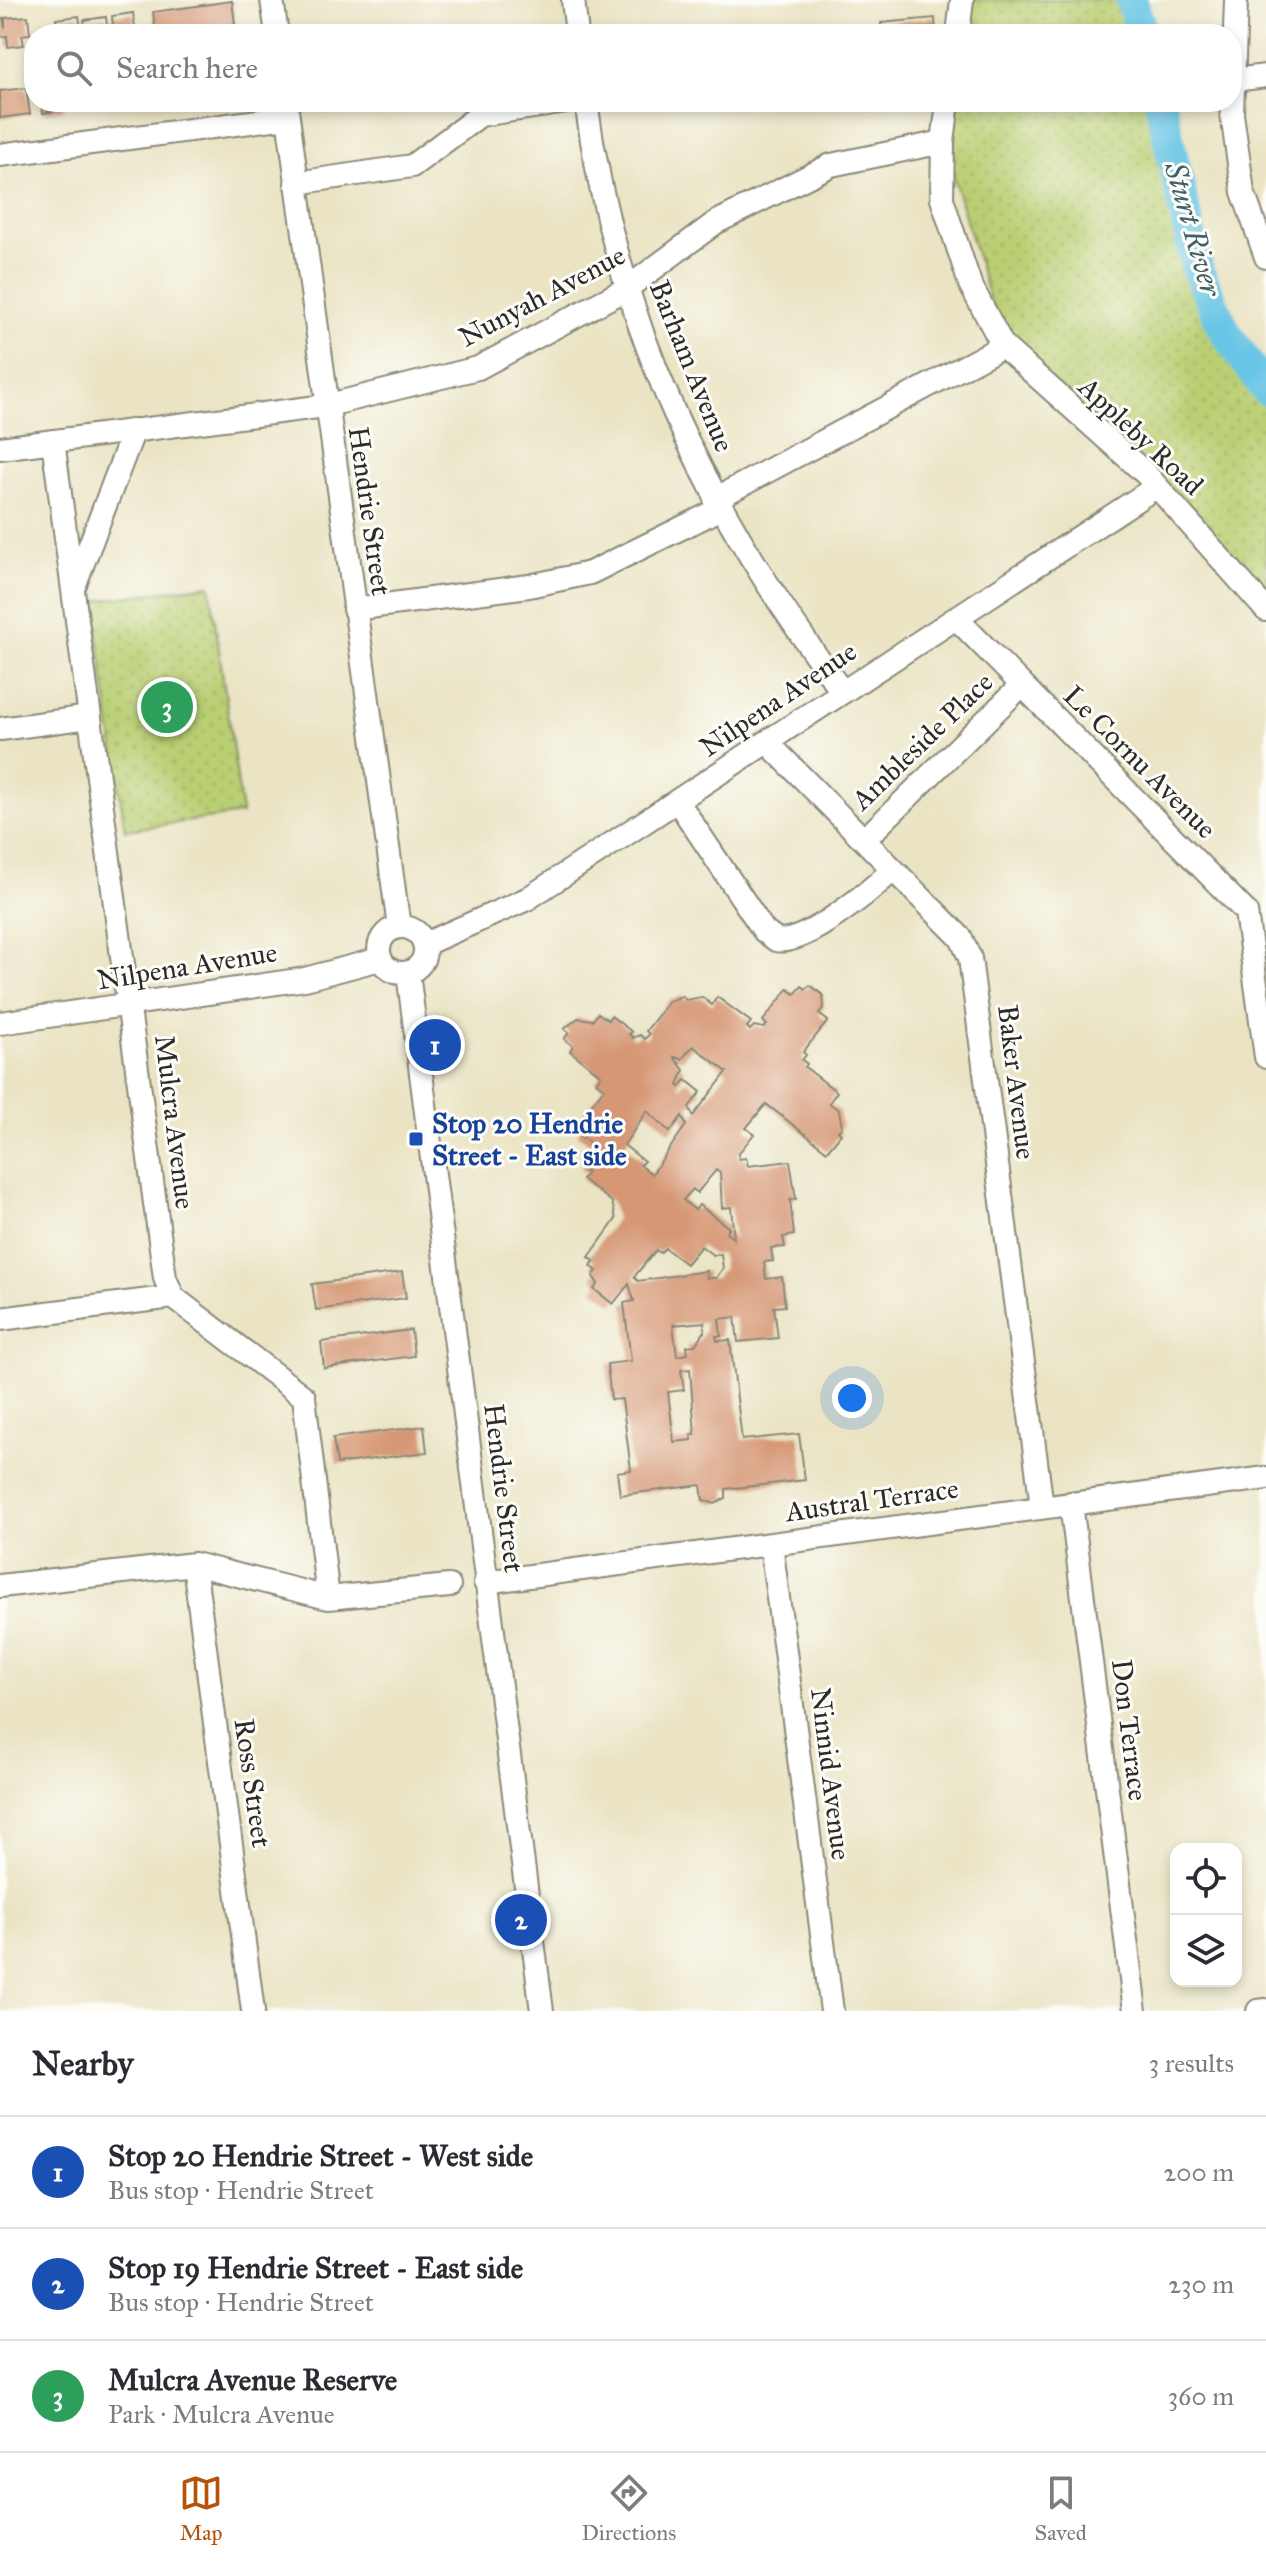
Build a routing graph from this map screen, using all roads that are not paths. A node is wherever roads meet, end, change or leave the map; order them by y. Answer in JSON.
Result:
{"nodes":[{"id":1,"x":272,"y":0,"type":"edge"},
{"id":2,"x":573,"y":0,"type":"edge"},
{"id":3,"x":962,"y":0,"type":"edge"},
{"id":4,"x":1236,"y":0,"type":"edge"},
{"id":5,"x":276,"y":24,"type":"edge"},
{"id":6,"x":576,"y":24,"type":"edge"},
{"id":7,"x":959,"y":24,"type":"edge"},
{"id":8,"x":1235,"y":24,"type":"edge"},
{"id":9,"x":1266,"y":76,"type":"edge"},
{"id":10,"x":1242,"y":79,"type":"edge"},
{"id":11,"x":274,"y":112,"type":"edge"},
{"id":12,"x":287,"y":112,"type":"edge"},
{"id":13,"x":500,"y":112,"type":"edge"},
{"id":14,"x":587,"y":112,"type":"edge"},
{"id":15,"x":947,"y":112,"type":"edge"},
{"id":16,"x":1232,"y":112,"type":"edge"},
{"id":17,"x":943,"y":142,"type":"junction"},
{"id":18,"x":0,"y":155,"type":"edge"},
{"id":19,"x":296,"y":183,"type":"junction"},
{"id":20,"x":1266,"y":257,"type":"edge"},
{"id":21,"x":626,"y":289,"type":"junction"},
{"id":22,"x":1003,"y":346,"type":"junction"},
{"id":23,"x":325,"y":406,"type":"junction"},
{"id":24,"x":134,"y":430,"type":"junction"},
{"id":25,"x":53,"y":441,"type":"junction"},
{"id":26,"x":0,"y":448,"type":"edge"},
{"id":27,"x":1156,"y":487,"type":"junction"},
{"id":28,"x":718,"y":504,"type":"junction"},
{"id":29,"x":73,"y":589,"type":"junction"},
{"id":30,"x":354,"y":609,"type":"junction"},
{"id":31,"x":1266,"y":610,"type":"edge"},
{"id":32,"x":956,"y":618,"type":"junction"},
{"id":33,"x":1022,"y":685,"type":"junction"},
{"id":34,"x":841,"y":690,"type":"junction"},
{"id":35,"x":90,"y":717,"type":"junction"},
{"id":36,"x":0,"y":729,"type":"edge"},
{"id":37,"x":768,"y":743,"type":"junction"},
{"id":38,"x":678,"y":802,"type":"junction"},
{"id":39,"x":864,"y":840,"type":"junction"},
{"id":40,"x":893,"y":870,"type":"junction"},
{"id":41,"x":399,"y":927,"type":"junction"},
{"id":42,"x":425,"y":944,"type":"junction"},
{"id":43,"x":380,"y":959,"type":"junction"},
{"id":44,"x":408,"y":973,"type":"junction"},
{"id":45,"x":130,"y":1006,"type":"junction"},
{"id":46,"x":0,"y":1023,"type":"edge"},
{"id":47,"x":1266,"y":1057,"type":"edge"},
{"id":48,"x":173,"y":1297,"type":"junction"},
{"id":49,"x":0,"y":1319,"type":"edge"},
{"id":50,"x":1266,"y":1478,"type":"edge"},
{"id":51,"x":1071,"y":1503,"type":"junction"},
{"id":52,"x":1042,"y":1507,"type":"junction"},
{"id":53,"x":771,"y":1544,"type":"junction"},
{"id":54,"x":194,"y":1564,"type":"junction"},
{"id":55,"x":485,"y":1582,"type":"junction"},
{"id":56,"x":0,"y":1586,"type":"edge"},
{"id":57,"x":449,"y":1586,"type":"dead end"},
{"id":58,"x":328,"y":1598,"type":"junction"},
{"id":59,"x":1266,"y":2010,"type":"edge"},
{"id":60,"x":253,"y":2011,"type":"edge"},
{"id":61,"x":542,"y":2011,"type":"edge"},
{"id":62,"x":832,"y":2011,"type":"edge"},
{"id":63,"x":1135,"y":2011,"type":"edge"},
{"id":64,"x":1258,"y":2011,"type":"edge"}],
"edges":[{"from":1,"to":5,"type":"street"},
{"from":2,"to":6,"type":"street"},
{"from":3,"to":7,"type":"street"},
{"from":4,"to":8,"type":"street"},
{"from":9,"to":10,"type":"street"},
{"from":11,"to":18,"type":"street"},
{"from":12,"to":19,"type":"street","name":"Hendrie Street"},
{"from":13,"to":19,"type":"street"},
{"from":14,"to":21,"type":"street","name":"Barham Avenue"},
{"from":15,"to":17,"type":"street","name":"Appleby Road"},
{"from":16,"to":20,"type":"street"},
{"from":17,"to":21,"type":"street","name":"Nunyah Avenue"},
{"from":17,"to":22,"type":"street","name":"Appleby Road"},
{"from":19,"to":23,"type":"street","name":"Hendrie Street"},
{"from":21,"to":23,"type":"street","name":"Nunyah Avenue"},
{"from":21,"to":28,"type":"street","name":"Barham Avenue"},
{"from":22,"to":27,"type":"street","name":"Appleby Road"},
{"from":22,"to":28,"type":"street"},
{"from":23,"to":24,"type":"street","name":"Nunyah Avenue"},
{"from":23,"to":30,"type":"street","name":"Hendrie Street"},
{"from":24,"to":25,"type":"street","name":"Nunyah Avenue"},
{"from":24,"to":29,"type":"street","name":"Mulcra Avenue"},
{"from":25,"to":26,"type":"street","name":"Nunyah Avenue"},
{"from":25,"to":29,"type":"street","name":"Mulcra Avenue"},
{"from":27,"to":31,"type":"street","name":"Appleby Road"},
{"from":27,"to":32,"type":"street","name":"Nilpena Avenue"},
{"from":28,"to":30,"type":"street"},
{"from":28,"to":34,"type":"street","name":"Barham Avenue"},
{"from":29,"to":35,"type":"street","name":"Mulcra Avenue"},
{"from":30,"to":41,"type":"street","name":"Hendrie Street"},
{"from":32,"to":33,"type":"street","name":"Le Cornu Avenue"},
{"from":32,"to":34,"type":"street","name":"Nilpena Avenue"},
{"from":33,"to":39,"type":"street","name":"Ambleside Place"},
{"from":33,"to":47,"type":"street","name":"Le Cornu Avenue"},
{"from":34,"to":37,"type":"street","name":"Nilpena Avenue"},
{"from":35,"to":36,"type":"street"},
{"from":35,"to":45,"type":"street","name":"Mulcra Avenue"},
{"from":37,"to":38,"type":"street","name":"Nilpena Avenue"},
{"from":37,"to":39,"type":"street","name":"Baker Avenue"},
{"from":38,"to":40,"type":"street"},
{"from":38,"to":42,"type":"street","name":"Nilpena Avenue"},
{"from":39,"to":40,"type":"street","name":"Baker Avenue"},
{"from":40,"to":52,"type":"street","name":"Baker Avenue"},
{"from":41,"to":42,"type":"street"},
{"from":41,"to":43,"type":"street"},
{"from":42,"to":44,"type":"street"},
{"from":43,"to":44,"type":"street"},
{"from":43,"to":45,"type":"street","name":"Nilpena Avenue"},
{"from":44,"to":55,"type":"street","name":"Hendrie Street"},
{"from":45,"to":46,"type":"street","name":"Nilpena Avenue"},
{"from":45,"to":48,"type":"street","name":"Mulcra Avenue"},
{"from":48,"to":49,"type":"street"},
{"from":48,"to":58,"type":"street"},
{"from":50,"to":51,"type":"street","name":"Austral Terrace"},
{"from":51,"to":52,"type":"street","name":"Austral Terrace"},
{"from":51,"to":63,"type":"street","name":"Don Terrace"},
{"from":52,"to":53,"type":"street","name":"Austral Terrace"},
{"from":53,"to":55,"type":"street","name":"Austral Terrace"},
{"from":53,"to":62,"type":"street","name":"Ninnid Avenue"},
{"from":54,"to":56,"type":"street"},
{"from":54,"to":58,"type":"street"},
{"from":54,"to":60,"type":"street","name":"Ross Street"},
{"from":55,"to":61,"type":"street","name":"Hendrie Street"},
{"from":57,"to":58,"type":"street"},
{"from":59,"to":64,"type":"street"}]}
